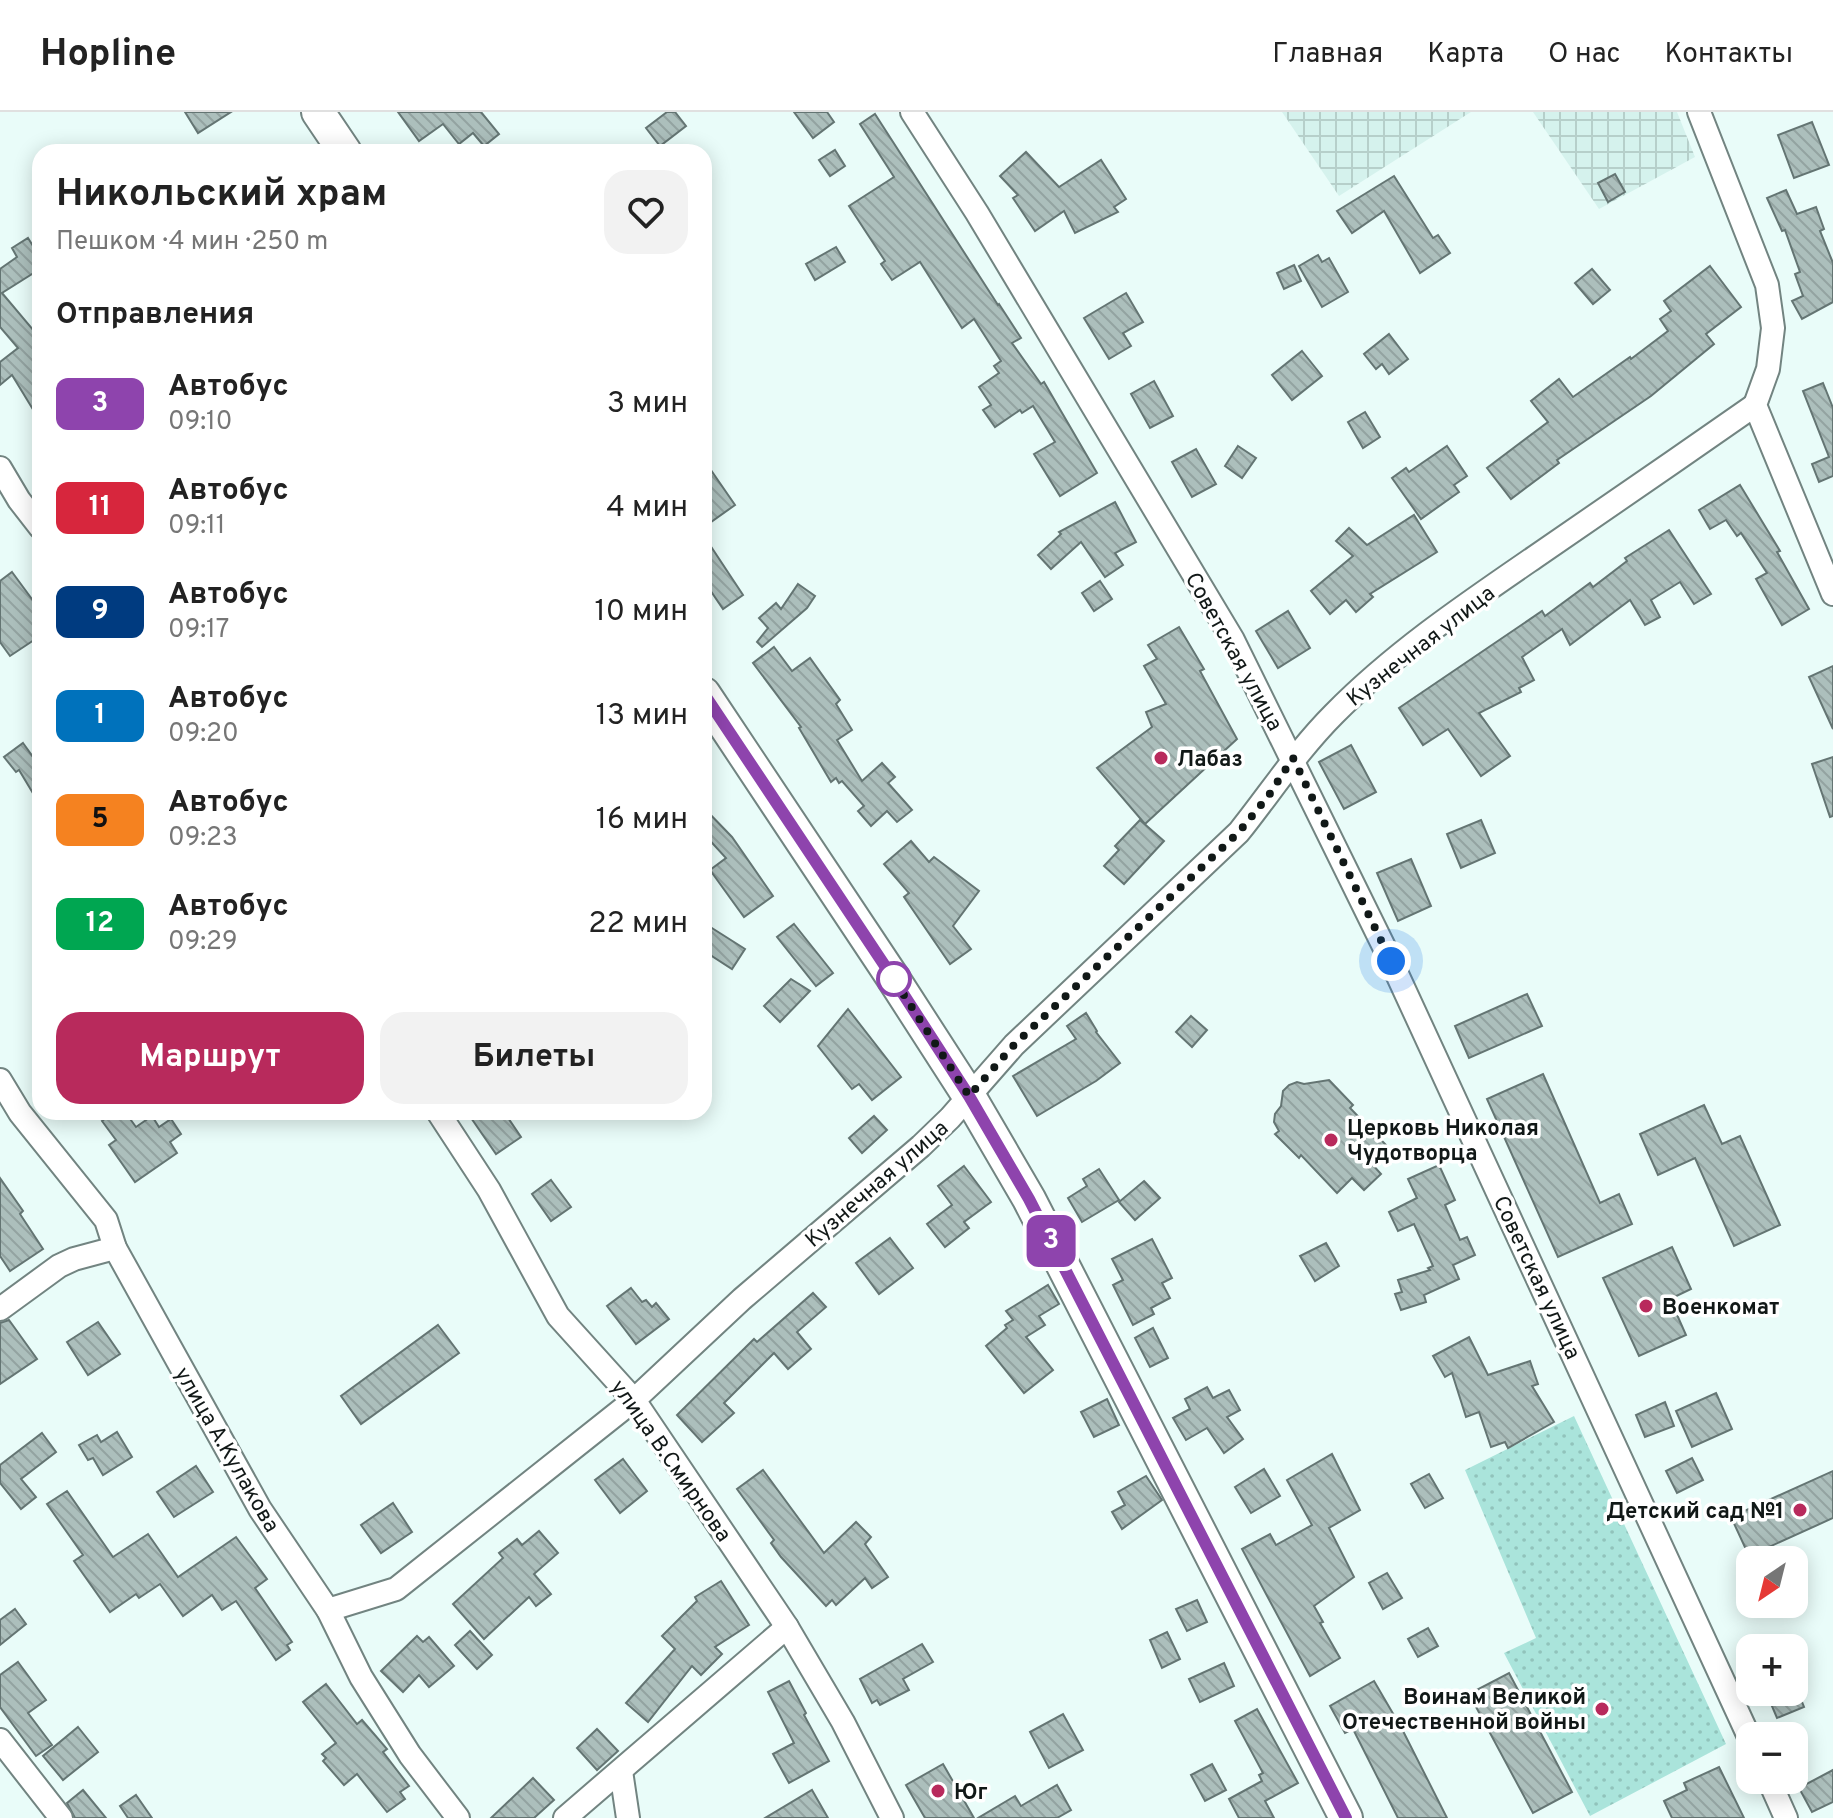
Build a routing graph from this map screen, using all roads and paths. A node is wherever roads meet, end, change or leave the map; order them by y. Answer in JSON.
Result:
{"nodes":[{"id":1,"x":318,"y":112,"type":"edge"},
{"id":2,"x":912,"y":112,"type":"edge"},
{"id":3,"x":1699,"y":112,"type":"edge"},
{"id":4,"x":340,"y":144,"type":"edge"},
{"id":5,"x":1755,"y":405,"type":"junction"},
{"id":6,"x":0,"y":468,"type":"edge"},
{"id":7,"x":32,"y":517,"type":"edge"},
{"id":8,"x":1833,"y":594,"type":"edge"},
{"id":9,"x":712,"y":706,"type":"edge"},
{"id":10,"x":1293,"y":758,"type":"junction"},
{"id":11,"x":0,"y":1080,"type":"edge"},
{"id":12,"x":969,"y":1096,"type":"junction"},
{"id":13,"x":443,"y":1120,"type":"edge"},
{"id":14,"x":115,"y":1248,"type":"junction"},
{"id":15,"x":0,"y":1309,"type":"edge"},
{"id":16,"x":634,"y":1400,"type":"junction"},
{"id":17,"x":328,"y":1610,"type":"junction"},
{"id":18,"x":787,"y":1627,"type":"junction"},
{"id":19,"x":1742,"y":1722,"type":"edge"},
{"id":20,"x":0,"y":1740,"type":"edge"},
{"id":21,"x":621,"y":1771,"type":"junction"},
{"id":22,"x":1775,"y":1794,"type":"edge"},
{"id":23,"x":61,"y":1818,"type":"edge"},
{"id":24,"x":458,"y":1818,"type":"edge"},
{"id":25,"x":565,"y":1818,"type":"edge"},
{"id":26,"x":628,"y":1818,"type":"edge"},
{"id":27,"x":892,"y":1818,"type":"edge"},
{"id":28,"x":1346,"y":1818,"type":"edge"},
{"id":29,"x":1786,"y":1818,"type":"edge"}],
"edges":[{"from":1,"to":4,"type":"main road"},
{"from":2,"to":10,"type":"street","name":"Советская улица"},
{"from":3,"to":5,"type":"street"},
{"from":5,"to":8,"type":"street"},
{"from":5,"to":10,"type":"street","name":"Кузнечная улица"},
{"from":6,"to":7,"type":"street"},
{"from":9,"to":12,"type":"main road"},
{"from":10,"to":12,"type":"street","name":"Кузнечная улица"},
{"from":10,"to":19,"type":"street","name":"Советская улица"},
{"from":11,"to":14,"type":"street","name":"улица А.Кулакова"},
{"from":12,"to":16,"type":"street","name":"Кузнечная улица"},
{"from":12,"to":28,"type":"main road"},
{"from":13,"to":16,"type":"street","name":"улица В.Смирнова"},
{"from":14,"to":15,"type":"street"},
{"from":14,"to":17,"type":"street","name":"улица А.Кулакова"},
{"from":16,"to":17,"type":"street","name":"Кузнечная улица"},
{"from":16,"to":18,"type":"street","name":"улица В.Смирнова"},
{"from":17,"to":24,"type":"street","name":"улица А.Кулакова"},
{"from":18,"to":21,"type":"street"},
{"from":18,"to":27,"type":"street","name":"улица В.Смирнова"},
{"from":20,"to":23,"type":"street"},
{"from":21,"to":25,"type":"street"},
{"from":21,"to":26,"type":"street"},
{"from":22,"to":29,"type":"street"}]}
